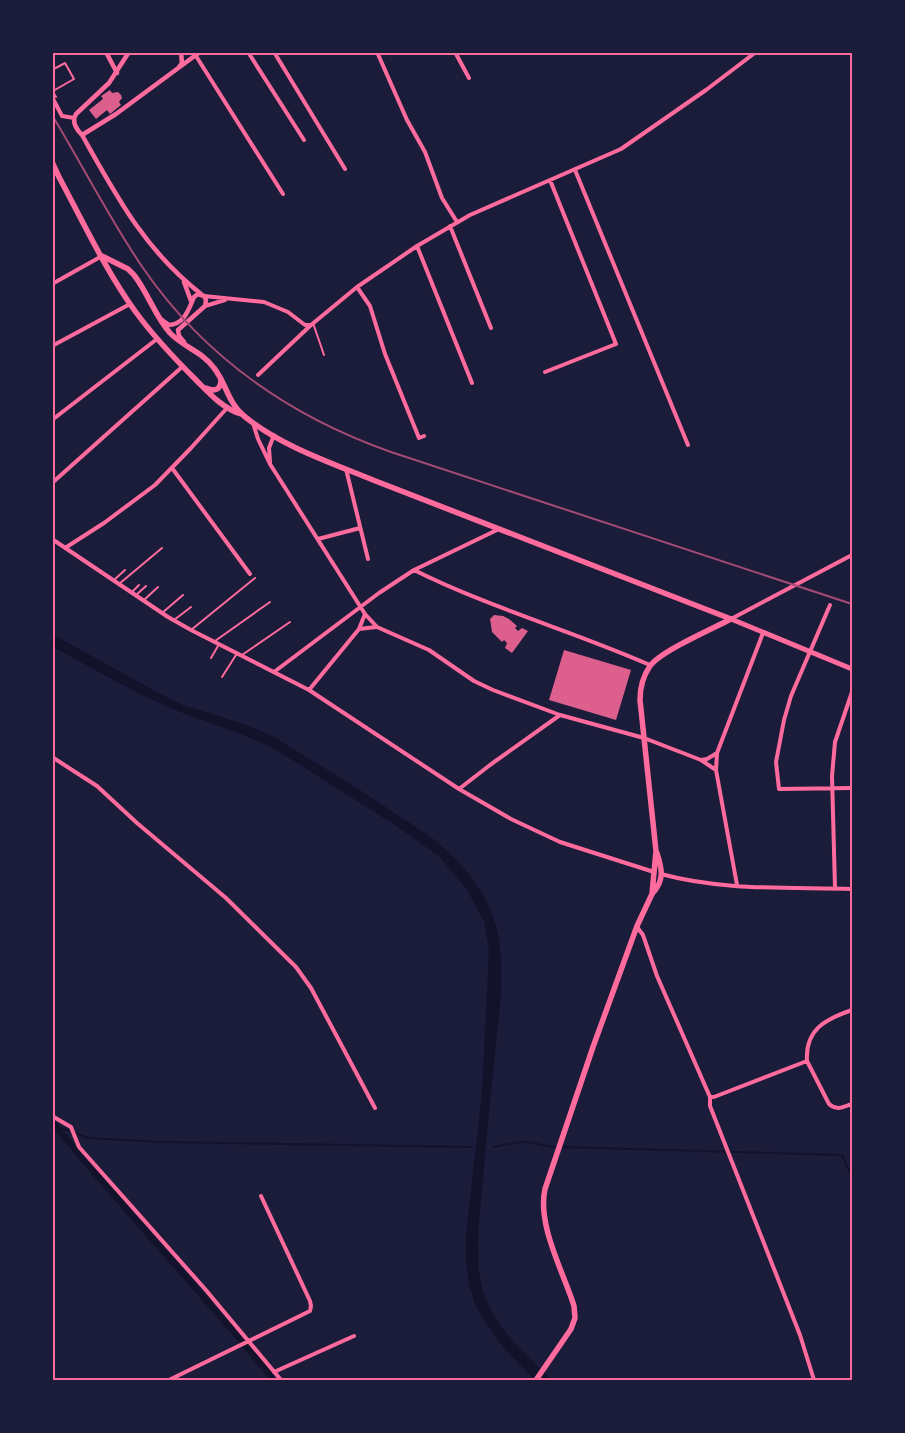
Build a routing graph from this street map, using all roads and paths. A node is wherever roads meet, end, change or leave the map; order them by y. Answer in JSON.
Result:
{"nodes":[{"id":1,"x":106,"y":52,"type":"edge"},
{"id":2,"x":129,"y":52,"type":"edge"},
{"id":3,"x":181,"y":52,"type":"edge"},
{"id":4,"x":248,"y":52,"type":"edge"},
{"id":5,"x":274,"y":52,"type":"edge"},
{"id":6,"x":377,"y":52,"type":"edge"},
{"id":7,"x":455,"y":52,"type":"edge"},
{"id":8,"x":756,"y":52,"type":"edge"},
{"id":9,"x":198,"y":54,"type":"edge"},
{"id":10,"x":179,"y":69,"type":"junction"},
{"id":11,"x":52,"y":70,"type":"edge"},
{"id":12,"x":117,"y":72,"type":"junction"},
{"id":13,"x":469,"y":78,"type":"dead end"},
{"id":14,"x":53,"y":90,"type":"edge"},
{"id":15,"x":54,"y":97,"type":"edge"},
{"id":16,"x":74,"y":118,"type":"junction"},
{"id":17,"x":82,"y":135,"type":"junction"},
{"id":18,"x":304,"y":140,"type":"dead end"},
{"id":19,"x":52,"y":162,"type":"edge"},
{"id":20,"x":345,"y":169,"type":"dead end"},
{"id":21,"x":52,"y":170,"type":"edge"},
{"id":22,"x":575,"y":170,"type":"junction"},
{"id":23,"x":59,"y":177,"type":"junction"},
{"id":24,"x":550,"y":180,"type":"junction"},
{"id":25,"x":283,"y":194,"type":"dead end"},
{"id":26,"x":457,"y":222,"type":"junction"},
{"id":27,"x":450,"y":226,"type":"junction"},
{"id":28,"x":418,"y":246,"type":"junction"},
{"id":29,"x":102,"y":256,"type":"junction"},
{"id":30,"x":128,"y":269,"type":"junction"},
{"id":31,"x":115,"y":279,"type":"junction"},
{"id":32,"x":182,"y":279,"type":"junction"},
{"id":33,"x":52,"y":284,"type":"edge"},
{"id":34,"x":358,"y":288,"type":"junction"},
{"id":35,"x":202,"y":295,"type":"junction"},
{"id":36,"x":227,"y":299,"type":"junction"},
{"id":37,"x":192,"y":302,"type":"junction"},
{"id":38,"x":130,"y":304,"type":"junction"},
{"id":39,"x":205,"y":306,"type":"junction"},
{"id":40,"x":189,"y":316,"type":"junction"},
{"id":41,"x":159,"y":318,"type":"junction"},
{"id":42,"x":312,"y":324,"type":"junction"},
{"id":43,"x":178,"y":326,"type":"junction"},
{"id":44,"x":491,"y":328,"type":"dead end"},
{"id":45,"x":157,"y":339,"type":"junction"},
{"id":46,"x":52,"y":346,"type":"edge"},
{"id":47,"x":187,"y":346,"type":"junction"},
{"id":48,"x":324,"y":354,"type":"dead end"},
{"id":49,"x":182,"y":367,"type":"junction"},
{"id":50,"x":545,"y":372,"type":"dead end"},
{"id":51,"x":258,"y":375,"type":"dead end"},
{"id":52,"x":221,"y":377,"type":"junction"},
{"id":53,"x":472,"y":383,"type":"dead end"},
{"id":54,"x":204,"y":387,"type":"junction"},
{"id":55,"x":227,"y":408,"type":"junction"},
{"id":56,"x":243,"y":415,"type":"junction"},
{"id":57,"x":52,"y":420,"type":"edge"},
{"id":58,"x":252,"y":422,"type":"junction"},
{"id":59,"x":274,"y":436,"type":"junction"},
{"id":60,"x":424,"y":436,"type":"dead end"},
{"id":61,"x":688,"y":445,"type":"dead end"},
{"id":62,"x":270,"y":464,"type":"junction"},
{"id":63,"x":172,"y":468,"type":"junction"},
{"id":64,"x":346,"y":469,"type":"junction"},
{"id":65,"x":52,"y":483,"type":"edge"},
{"id":66,"x":360,"y":528,"type":"junction"},
{"id":67,"x":500,"y":529,"type":"junction"},
{"id":68,"x":52,"y":539,"type":"edge"},
{"id":69,"x":318,"y":539,"type":"junction"},
{"id":70,"x":65,"y":548,"type":"junction"},
{"id":71,"x":162,"y":548,"type":"dead end"},
{"id":72,"x":852,"y":555,"type":"edge"},
{"id":73,"x":368,"y":559,"type":"dead end"},
{"id":74,"x":125,"y":570,"type":"dead end"},
{"id":75,"x":414,"y":570,"type":"junction"},
{"id":76,"x":250,"y":574,"type":"dead end"},
{"id":77,"x":255,"y":578,"type":"dead end"},
{"id":78,"x":114,"y":580,"type":"junction"},
{"id":79,"x":119,"y":584,"type":"junction"},
{"id":80,"x":139,"y":585,"type":"dead end"},
{"id":81,"x":146,"y":586,"type":"dead end"},
{"id":82,"x":158,"y":587,"type":"dead end"},
{"id":83,"x":134,"y":593,"type":"junction"},
{"id":84,"x":183,"y":595,"type":"dead end"},
{"id":85,"x":144,"y":600,"type":"junction"},
{"id":86,"x":270,"y":602,"type":"dead end"},
{"id":87,"x":830,"y":605,"type":"dead end"},
{"id":88,"x":191,"y":607,"type":"dead end"},
{"id":89,"x":361,"y":607,"type":"junction"},
{"id":90,"x":162,"y":613,"type":"junction"},
{"id":91,"x":365,"y":614,"type":"junction"},
{"id":92,"x":731,"y":619,"type":"junction"},
{"id":93,"x":174,"y":620,"type":"junction"},
{"id":94,"x":290,"y":622,"type":"dead end"},
{"id":95,"x":376,"y":627,"type":"junction"},
{"id":96,"x":359,"y":629,"type":"junction"},
{"id":97,"x":191,"y":630,"type":"junction"},
{"id":98,"x":763,"y":634,"type":"junction"},
{"id":99,"x":217,"y":643,"type":"junction"},
{"id":100,"x":810,"y":652,"type":"junction"},
{"id":101,"x":237,"y":653,"type":"junction"},
{"id":102,"x":242,"y":655,"type":"junction"},
{"id":103,"x":211,"y":658,"type":"dead end"},
{"id":104,"x":650,"y":665,"type":"junction"},
{"id":105,"x":852,"y":669,"type":"edge"},
{"id":106,"x":274,"y":672,"type":"junction"},
{"id":107,"x":222,"y":677,"type":"dead end"},
{"id":108,"x":309,"y":690,"type":"junction"},
{"id":109,"x":852,"y":692,"type":"edge"},
{"id":110,"x":560,"y":715,"type":"junction"},
{"id":111,"x":644,"y":738,"type":"junction"},
{"id":112,"x":717,"y":753,"type":"junction"},
{"id":113,"x":52,"y":757,"type":"edge"},
{"id":114,"x":701,"y":760,"type":"junction"},
{"id":115,"x":716,"y":770,"type":"junction"},
{"id":116,"x":831,"y":788,"type":"junction"},
{"id":117,"x":852,"y":788,"type":"edge"},
{"id":118,"x":459,"y":789,"type":"junction"},
{"id":119,"x":656,"y":850,"type":"junction"},
{"id":120,"x":654,"y":872,"type":"junction"},
{"id":121,"x":662,"y":875,"type":"junction"},
{"id":122,"x":737,"y":885,"type":"junction"},
{"id":123,"x":835,"y":888,"type":"junction"},
{"id":124,"x":852,"y":889,"type":"edge"},
{"id":125,"x":652,"y":894,"type":"junction"},
{"id":126,"x":637,"y":926,"type":"junction"},
{"id":127,"x":852,"y":1010,"type":"edge"},
{"id":128,"x":807,"y":1061,"type":"junction"},
{"id":129,"x":710,"y":1097,"type":"junction"},
{"id":130,"x":852,"y":1104,"type":"edge"},
{"id":131,"x":375,"y":1108,"type":"dead end"},
{"id":132,"x":52,"y":1116,"type":"edge"},
{"id":133,"x":262,"y":1196,"type":"dead end"},
{"id":134,"x":354,"y":1336,"type":"dead end"},
{"id":135,"x":248,"y":1341,"type":"junction"},
{"id":136,"x":274,"y":1372,"type":"junction"},
{"id":137,"x":169,"y":1380,"type":"edge"},
{"id":138,"x":281,"y":1380,"type":"edge"},
{"id":139,"x":536,"y":1380,"type":"edge"},
{"id":140,"x":814,"y":1380,"type":"edge"}],
"edges":[{"from":1,"to":12,"type":"street"},
{"from":2,"to":12,"type":"street"},
{"from":3,"to":10,"type":"street"},
{"from":4,"to":18,"type":"street"},
{"from":5,"to":20,"type":"street"},
{"from":6,"to":26,"type":"street"},
{"from":7,"to":13,"type":"street"},
{"from":8,"to":22,"type":"street"},
{"from":9,"to":10,"type":"street"},
{"from":9,"to":25,"type":"street"},
{"from":10,"to":17,"type":"street"},
{"from":11,"to":14,"type":"lane"},
{"from":12,"to":16,"type":"street"},
{"from":14,"to":15,"type":"lane"},
{"from":15,"to":16,"type":"street"},
{"from":16,"to":17,"type":"street"},
{"from":17,"to":32,"type":"street"},
{"from":19,"to":23,"type":"main road"},
{"from":21,"to":23,"type":"main road"},
{"from":22,"to":24,"type":"street"},
{"from":22,"to":61,"type":"street"},
{"from":23,"to":29,"type":"main road"},
{"from":24,"to":26,"type":"street"},
{"from":24,"to":50,"type":"street"},
{"from":26,"to":27,"type":"street"},
{"from":27,"to":28,"type":"street"},
{"from":27,"to":44,"type":"street"},
{"from":28,"to":34,"type":"street"},
{"from":28,"to":53,"type":"street"},
{"from":29,"to":30,"type":"main road"},
{"from":29,"to":31,"type":"main road"},
{"from":29,"to":33,"type":"street"},
{"from":30,"to":31,"type":"main road"},
{"from":30,"to":41,"type":"main road"},
{"from":31,"to":38,"type":"main road"},
{"from":32,"to":35,"type":"street"},
{"from":32,"to":37,"type":"street"},
{"from":34,"to":42,"type":"street"},
{"from":34,"to":60,"type":"street"},
{"from":35,"to":36,"type":"street"},
{"from":35,"to":37,"type":"street"},
{"from":35,"to":39,"type":"street"},
{"from":36,"to":39,"type":"street"},
{"from":36,"to":42,"type":"street"},
{"from":37,"to":40,"type":"street"},
{"from":38,"to":45,"type":"main road"},
{"from":38,"to":46,"type":"street"},
{"from":39,"to":40,"type":"street"},
{"from":40,"to":43,"type":"street"},
{"from":41,"to":43,"type":"street"},
{"from":41,"to":47,"type":"main road"},
{"from":42,"to":48,"type":"lane"},
{"from":42,"to":51,"type":"street"},
{"from":43,"to":47,"type":"street"},
{"from":45,"to":49,"type":"main road"},
{"from":45,"to":57,"type":"street"},
{"from":47,"to":52,"type":"main road"},
{"from":49,"to":54,"type":"main road"},
{"from":49,"to":65,"type":"street"},
{"from":52,"to":54,"type":"main road"},
{"from":52,"to":56,"type":"main road"},
{"from":54,"to":55,"type":"main road"},
{"from":55,"to":56,"type":"main road"},
{"from":55,"to":63,"type":"street"},
{"from":56,"to":58,"type":"main road"},
{"from":58,"to":59,"type":"main road"},
{"from":58,"to":62,"type":"street"},
{"from":59,"to":62,"type":"street"},
{"from":59,"to":64,"type":"main road"},
{"from":62,"to":69,"type":"street"},
{"from":63,"to":70,"type":"street"},
{"from":63,"to":76,"type":"street"},
{"from":64,"to":66,"type":"street"},
{"from":64,"to":67,"type":"main road"},
{"from":66,"to":69,"type":"street"},
{"from":66,"to":73,"type":"street"},
{"from":67,"to":75,"type":"street"},
{"from":67,"to":92,"type":"main road"},
{"from":68,"to":70,"type":"street"},
{"from":69,"to":89,"type":"street"},
{"from":70,"to":78,"type":"street"},
{"from":71,"to":79,"type":"lane"},
{"from":72,"to":92,"type":"street"},
{"from":74,"to":78,"type":"lane"},
{"from":75,"to":89,"type":"street"},
{"from":75,"to":104,"type":"street"},
{"from":77,"to":97,"type":"lane"},
{"from":78,"to":79,"type":"street"},
{"from":79,"to":83,"type":"street"},
{"from":80,"to":83,"type":"lane"},
{"from":81,"to":83,"type":"lane"},
{"from":82,"to":85,"type":"lane"},
{"from":83,"to":85,"type":"street"},
{"from":84,"to":90,"type":"lane"},
{"from":85,"to":90,"type":"street"},
{"from":86,"to":99,"type":"lane"},
{"from":87,"to":100,"type":"street"},
{"from":88,"to":93,"type":"lane"},
{"from":89,"to":91,"type":"street"},
{"from":89,"to":106,"type":"street"},
{"from":90,"to":93,"type":"street"},
{"from":91,"to":95,"type":"street"},
{"from":91,"to":96,"type":"street"},
{"from":92,"to":98,"type":"main road"},
{"from":92,"to":104,"type":"main road"},
{"from":93,"to":97,"type":"street"},
{"from":94,"to":102,"type":"lane"},
{"from":95,"to":96,"type":"street"},
{"from":95,"to":110,"type":"street"},
{"from":96,"to":108,"type":"street"},
{"from":97,"to":99,"type":"street"},
{"from":98,"to":100,"type":"main road"},
{"from":98,"to":112,"type":"street"},
{"from":99,"to":101,"type":"street"},
{"from":99,"to":103,"type":"lane"},
{"from":100,"to":105,"type":"main road"},
{"from":100,"to":116,"type":"street"},
{"from":101,"to":102,"type":"street"},
{"from":101,"to":107,"type":"lane"},
{"from":102,"to":106,"type":"street"},
{"from":104,"to":111,"type":"main road"},
{"from":106,"to":108,"type":"street"},
{"from":108,"to":118,"type":"street"},
{"from":109,"to":116,"type":"street"},
{"from":110,"to":111,"type":"street"},
{"from":110,"to":118,"type":"street"},
{"from":111,"to":114,"type":"street"},
{"from":111,"to":119,"type":"main road"},
{"from":112,"to":114,"type":"street"},
{"from":112,"to":115,"type":"street"},
{"from":113,"to":131,"type":"street"},
{"from":114,"to":115,"type":"street"},
{"from":115,"to":122,"type":"street"},
{"from":116,"to":117,"type":"street"},
{"from":116,"to":123,"type":"street"},
{"from":118,"to":120,"type":"street"},
{"from":119,"to":120,"type":"main road"},
{"from":119,"to":121,"type":"main road"},
{"from":120,"to":121,"type":"street"},
{"from":120,"to":125,"type":"main road"},
{"from":121,"to":122,"type":"street"},
{"from":121,"to":125,"type":"main road"},
{"from":122,"to":123,"type":"street"},
{"from":123,"to":124,"type":"street"},
{"from":125,"to":126,"type":"main road"},
{"from":126,"to":129,"type":"street"},
{"from":126,"to":139,"type":"main road"},
{"from":127,"to":128,"type":"street"},
{"from":128,"to":129,"type":"street"},
{"from":128,"to":130,"type":"street"},
{"from":129,"to":140,"type":"street"},
{"from":132,"to":135,"type":"street"},
{"from":133,"to":135,"type":"street"},
{"from":134,"to":136,"type":"street"},
{"from":135,"to":136,"type":"street"},
{"from":135,"to":137,"type":"street"},
{"from":136,"to":138,"type":"street"}]}
